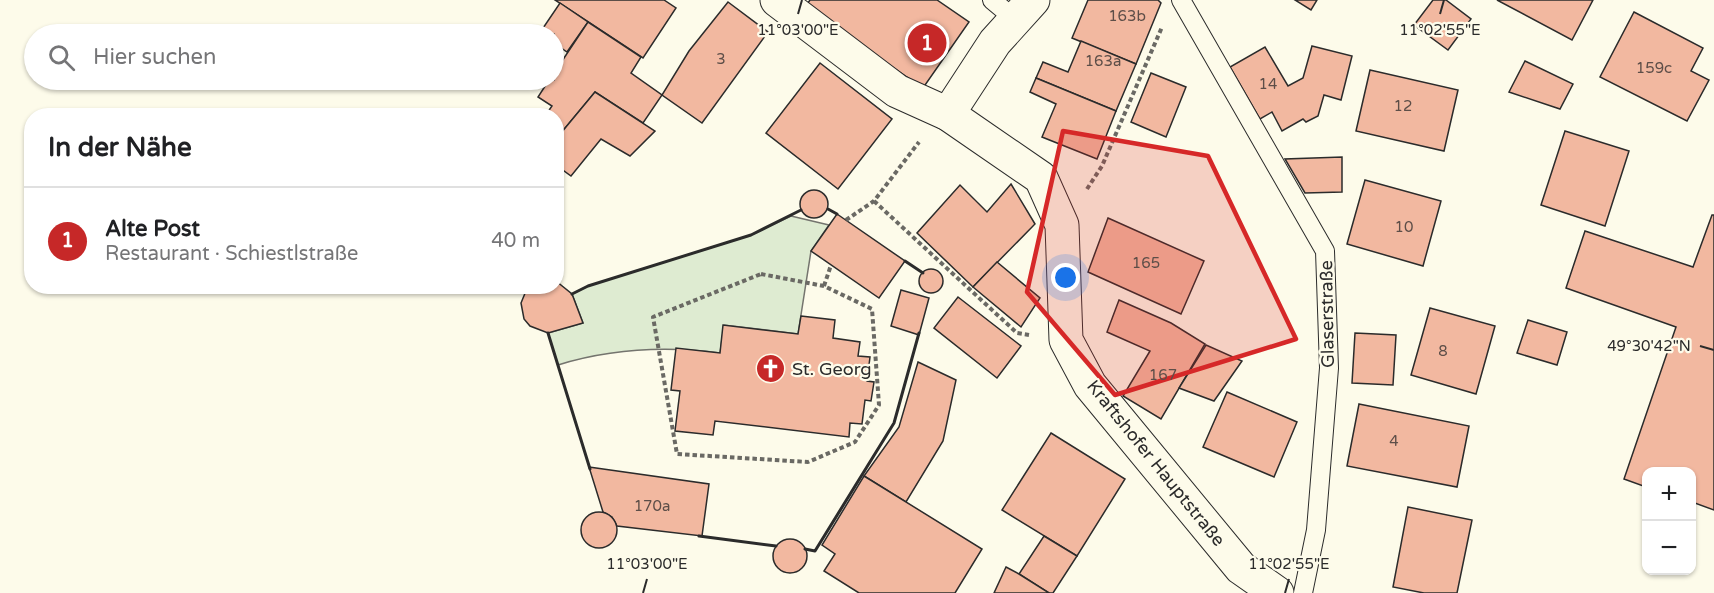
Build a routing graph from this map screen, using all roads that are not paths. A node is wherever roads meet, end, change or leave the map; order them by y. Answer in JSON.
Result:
{"nodes":[{"id":1,"x":777,"y":0,"type":"edge"},
{"id":2,"x":1182,"y":3,"type":"edge"},
{"id":3,"x":1013,"y":7,"type":"edge"},
{"id":4,"x":948,"y":114,"type":"junction"},
{"id":5,"x":1277,"y":593,"type":"edge"},
{"id":6,"x":1303,"y":593,"type":"edge"}],
"edges":[{"from":1,"to":4,"type":"street","name":"Kraftshofer Hauptstraße"},
{"from":2,"to":6,"type":"lane","name":"Glaserstraße"},
{"from":3,"to":4,"type":"street"},
{"from":4,"to":5,"type":"street","name":"Kraftshofer Hauptstraße"}]}
